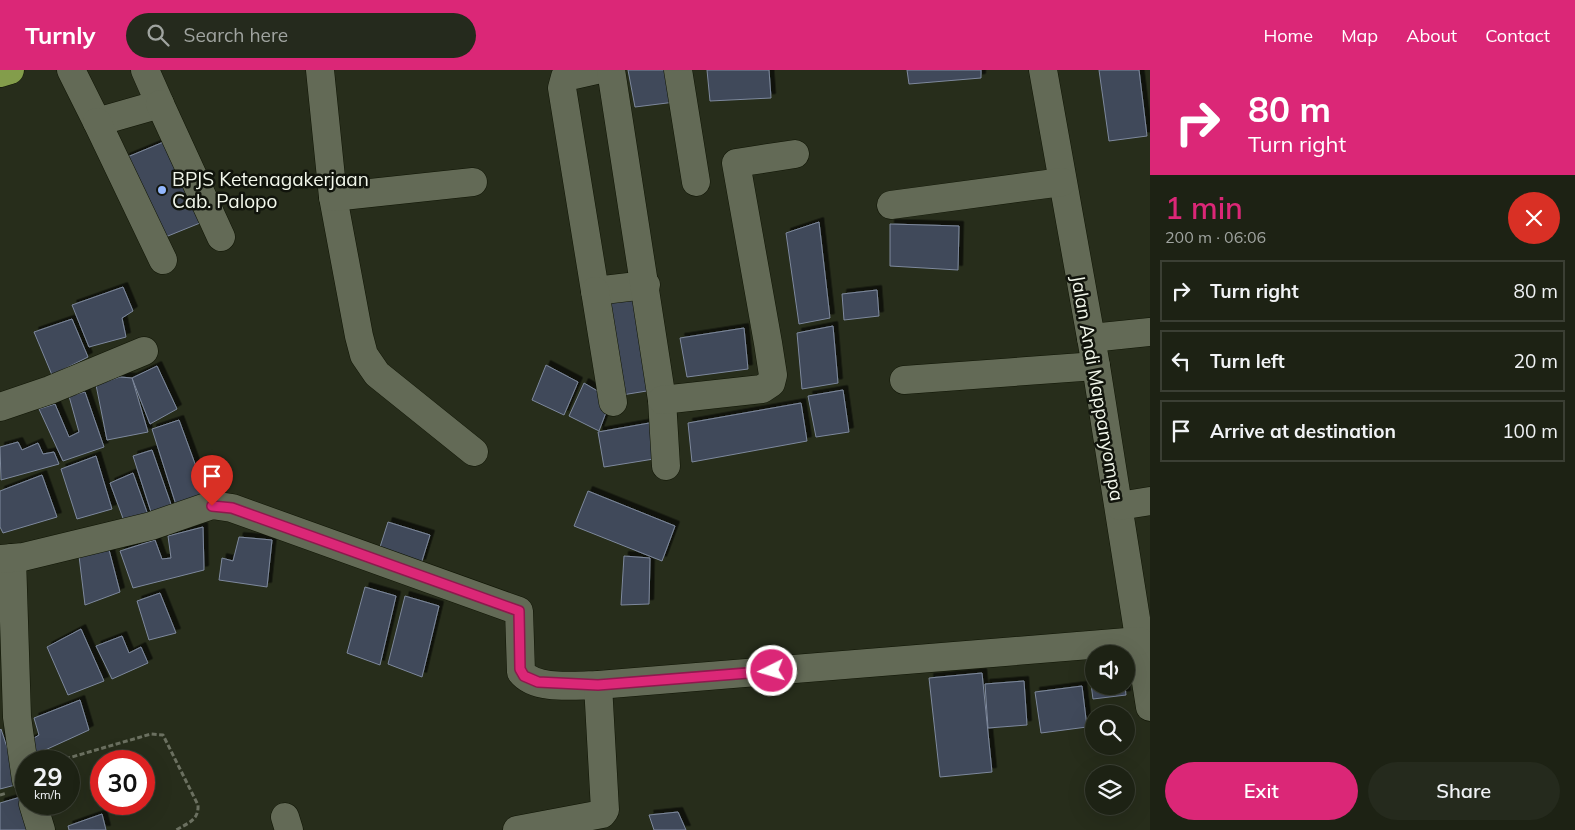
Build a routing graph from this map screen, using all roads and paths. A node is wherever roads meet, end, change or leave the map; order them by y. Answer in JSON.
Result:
{"nodes":[{"id":1,"x":10,"y":70,"type":"edge"},
{"id":2,"x":70,"y":70,"type":"edge"},
{"id":3,"x":145,"y":70,"type":"edge"},
{"id":4,"x":320,"y":70,"type":"edge"},
{"id":5,"x":596,"y":70,"type":"edge"},
{"id":6,"x":611,"y":70,"type":"edge"},
{"id":7,"x":678,"y":70,"type":"edge"},
{"id":8,"x":1044,"y":70,"type":"edge"},
{"id":9,"x":0,"y":72,"type":"edge"},
{"id":10,"x":160,"y":104,"type":"junction"},
{"id":11,"x":97,"y":122,"type":"junction"},
{"id":12,"x":795,"y":154,"type":"dead end"},
{"id":13,"x":473,"y":182,"type":"dead end"},
{"id":14,"x":696,"y":182,"type":"dead end"},
{"id":15,"x":1062,"y":182,"type":"junction"},
{"id":16,"x":333,"y":197,"type":"junction"},
{"id":17,"x":891,"y":205,"type":"dead end"},
{"id":18,"x":221,"y":238,"type":"dead end"},
{"id":19,"x":162,"y":260,"type":"dead end"},
{"id":20,"x":646,"y":285,"type":"junction"},
{"id":21,"x":595,"y":292,"type":"junction"},
{"id":22,"x":1150,"y":332,"type":"edge"},
{"id":23,"x":1091,"y":338,"type":"junction"},
{"id":24,"x":144,"y":351,"type":"dead end"},
{"id":25,"x":1096,"y":366,"type":"junction"},
{"id":26,"x":904,"y":380,"type":"dead end"},
{"id":27,"x":662,"y":400,"type":"junction"},
{"id":28,"x":613,"y":402,"type":"dead end"},
{"id":29,"x":0,"y":407,"type":"edge"},
{"id":30,"x":474,"y":452,"type":"dead end"},
{"id":31,"x":666,"y":466,"type":"dead end"},
{"id":32,"x":1150,"y":501,"type":"edge"},
{"id":33,"x":1119,"y":506,"type":"junction"},
{"id":34,"x":6,"y":558,"type":"edge"},
{"id":35,"x":1139,"y":641,"type":"junction"},
{"id":36,"x":1148,"y":674,"type":"edge"},
{"id":37,"x":598,"y":685,"type":"junction"},
{"id":38,"x":1150,"y":707,"type":"edge"},
{"id":39,"x":22,"y":750,"type":"edge"},
{"id":40,"x":80,"y":755,"type":"edge"},
{"id":41,"x":36,"y":815,"type":"edge"},
{"id":42,"x":41,"y":830,"type":"edge"},
{"id":43,"x":176,"y":830,"type":"edge"},
{"id":44,"x":517,"y":830,"type":"edge"}],
"edges":[{"from":1,"to":9,"type":"highway"},
{"from":2,"to":11,"type":"street"},
{"from":3,"to":10,"type":"street"},
{"from":4,"to":16,"type":"street"},
{"from":5,"to":21,"type":"street"},
{"from":6,"to":20,"type":"street"},
{"from":7,"to":14,"type":"street"},
{"from":8,"to":15,"type":"street","name":"Jalan Andi Mappanyompa"},
{"from":10,"to":11,"type":"street"},
{"from":10,"to":18,"type":"street"},
{"from":11,"to":19,"type":"street"},
{"from":12,"to":27,"type":"street"},
{"from":13,"to":16,"type":"street"},
{"from":15,"to":17,"type":"street"},
{"from":15,"to":23,"type":"street","name":"Jalan Andi Mappanyompa"},
{"from":16,"to":30,"type":"street"},
{"from":20,"to":21,"type":"street"},
{"from":20,"to":27,"type":"street"},
{"from":21,"to":28,"type":"street"},
{"from":22,"to":23,"type":"street"},
{"from":23,"to":25,"type":"street","name":"Jalan Andi Mappanyompa"},
{"from":24,"to":29,"type":"street"},
{"from":25,"to":26,"type":"street"},
{"from":25,"to":33,"type":"street","name":"Jalan Andi Mappanyompa"},
{"from":27,"to":31,"type":"street"},
{"from":32,"to":33,"type":"street"},
{"from":33,"to":35,"type":"street","name":"Jalan Andi Mappanyompa"},
{"from":34,"to":37,"type":"street"},
{"from":34,"to":39,"type":"street"},
{"from":35,"to":36,"type":"street","name":"Jalan Andi Mappanyompa"},
{"from":35,"to":37,"type":"street"},
{"from":36,"to":38,"type":"street","name":"Jalan Andi Mappanyompa"},
{"from":37,"to":44,"type":"street"},
{"from":40,"to":43,"type":"path"},
{"from":41,"to":42,"type":"street"}]}
